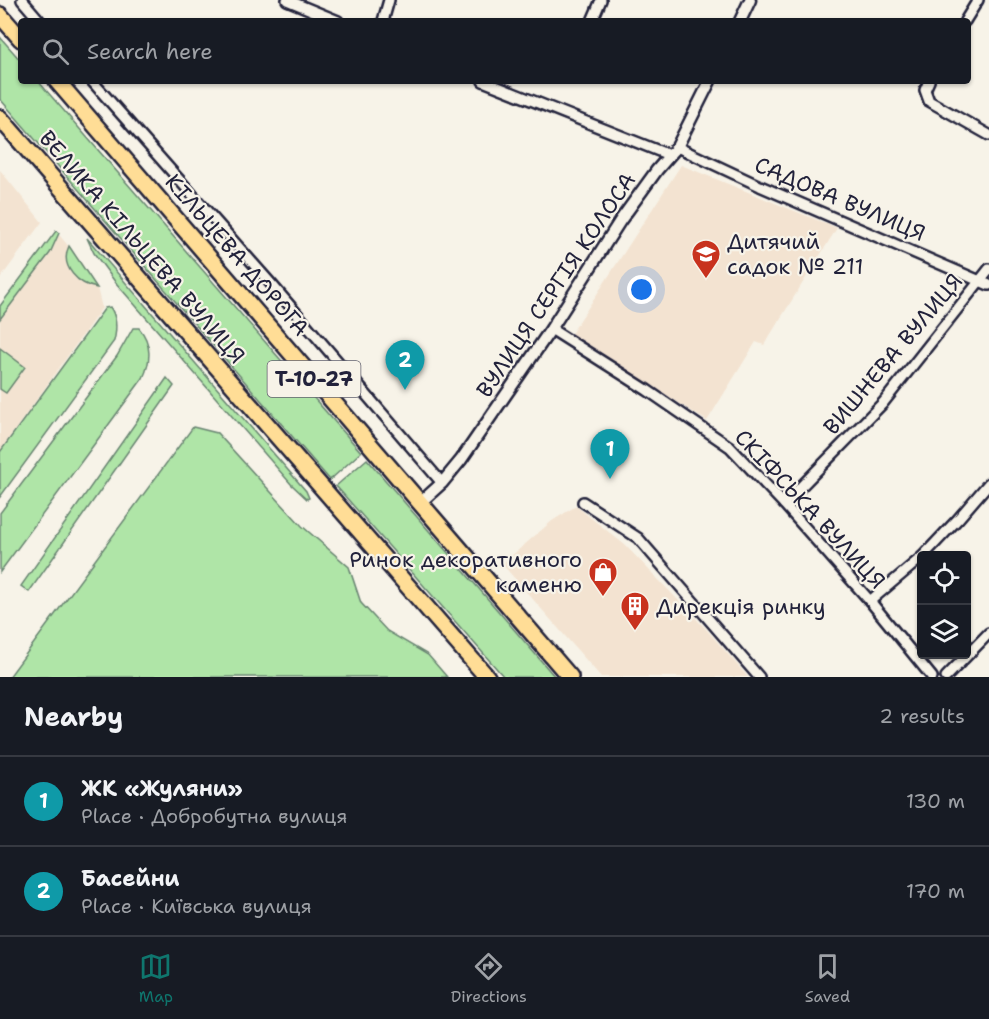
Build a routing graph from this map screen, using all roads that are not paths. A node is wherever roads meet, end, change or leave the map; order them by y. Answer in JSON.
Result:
{"nodes":[{"id":1,"x":22,"y":0,"type":"edge"},
{"id":2,"x":287,"y":0,"type":"edge"},
{"id":3,"x":389,"y":0,"type":"edge"},
{"id":4,"x":601,"y":0,"type":"edge"},
{"id":5,"x":750,"y":0,"type":"edge"},
{"id":6,"x":978,"y":0,"type":"edge"},
{"id":7,"x":0,"y":15,"type":"edge"},
{"id":8,"x":37,"y":18,"type":"edge"},
{"id":9,"x":331,"y":18,"type":"edge"},
{"id":10,"x":383,"y":18,"type":"edge"},
{"id":11,"x":593,"y":18,"type":"edge"},
{"id":12,"x":741,"y":18,"type":"edge"},
{"id":13,"x":967,"y":18,"type":"edge"},
{"id":14,"x":18,"y":36,"type":"edge"},
{"id":15,"x":60,"y":84,"type":"edge"},
{"id":16,"x":95,"y":84,"type":"edge"},
{"id":17,"x":491,"y":84,"type":"edge"},
{"id":18,"x":708,"y":84,"type":"edge"},
{"id":19,"x":927,"y":84,"type":"edge"},
{"id":20,"x":0,"y":118,"type":"edge"},
{"id":21,"x":989,"y":135,"type":"edge"},
{"id":22,"x":673,"y":151,"type":"junction"},
{"id":23,"x":989,"y":269,"type":"edge"},
{"id":24,"x":985,"y":283,"type":"edge"},
{"id":25,"x":551,"y":329,"type":"junction"},
{"id":26,"x":442,"y":483,"type":"junction"},
{"id":27,"x":989,"y":483,"type":"edge"},
{"id":28,"x":421,"y":501,"type":"junction"},
{"id":29,"x":583,"y":502,"type":"dead end"},
{"id":30,"x":784,"y":504,"type":"junction"},
{"id":31,"x":927,"y":551,"type":"edge"},
{"id":32,"x":917,"y":560,"type":"edge"},
{"id":33,"x":870,"y":601,"type":"junction"},
{"id":34,"x":989,"y":633,"type":"edge"},
{"id":35,"x":487,"y":677,"type":"edge"},
{"id":36,"x":570,"y":677,"type":"edge"},
{"id":37,"x":759,"y":677,"type":"edge"},
{"id":38,"x":932,"y":677,"type":"edge"},
{"id":39,"x":946,"y":677,"type":"edge"}],
"edges":[{"from":1,"to":8,"type":"street"},
{"from":2,"to":9,"type":"street"},
{"from":3,"to":10,"type":"street"},
{"from":4,"to":11,"type":"street"},
{"from":5,"to":12,"type":"street"},
{"from":6,"to":13,"type":"street"},
{"from":7,"to":14,"type":"highway"},
{"from":15,"to":28,"type":"highway","name":"КІЛЬЦЕВА ДОРОГА","number":"Т-10-27"},
{"from":16,"to":26,"type":"street"},
{"from":17,"to":22,"type":"street","name":"САДОВА ВУЛИЦЯ"},
{"from":18,"to":22,"type":"street","name":"ВУЛИЦЯ СЕРГІЯ КОЛОСА"},
{"from":19,"to":21,"type":"street"},
{"from":20,"to":35,"type":"highway","name":"ВЕЛИКА КІЛЬЦЕВА ВУЛИЦЯ","number":"Т-10-27"},
{"from":22,"to":24,"type":"street","name":"САДОВА ВУЛИЦЯ"},
{"from":22,"to":25,"type":"street","name":"ВУЛИЦЯ СЕРГІЯ КОЛОСА"},
{"from":23,"to":24,"type":"street","name":"ВИШНЕВА ВУЛИЦЯ"},
{"from":24,"to":30,"type":"street","name":"ВИШНЕВА ВУЛИЦЯ"},
{"from":25,"to":26,"type":"street","name":"ВУЛИЦЯ СЕРГІЯ КОЛОСА"},
{"from":25,"to":30,"type":"street","name":"СКІФСЬКА ВУЛИЦЯ"},
{"from":26,"to":28,"type":"street","name":"ВУЛИЦЯ СЕРГІЯ КОЛОСА"},
{"from":27,"to":31,"type":"street"},
{"from":28,"to":36,"type":"highway","name":"КІЛЬЦЕВА ДОРОГА","number":"Т-10-27"},
{"from":29,"to":37,"type":"street"},
{"from":30,"to":33,"type":"street","name":"СКІФСЬКА ВУЛИЦЯ"},
{"from":32,"to":33,"type":"street"},
{"from":33,"to":38,"type":"street","name":"СКІФСЬКА ВУЛИЦЯ"},
{"from":34,"to":39,"type":"street"}]}
